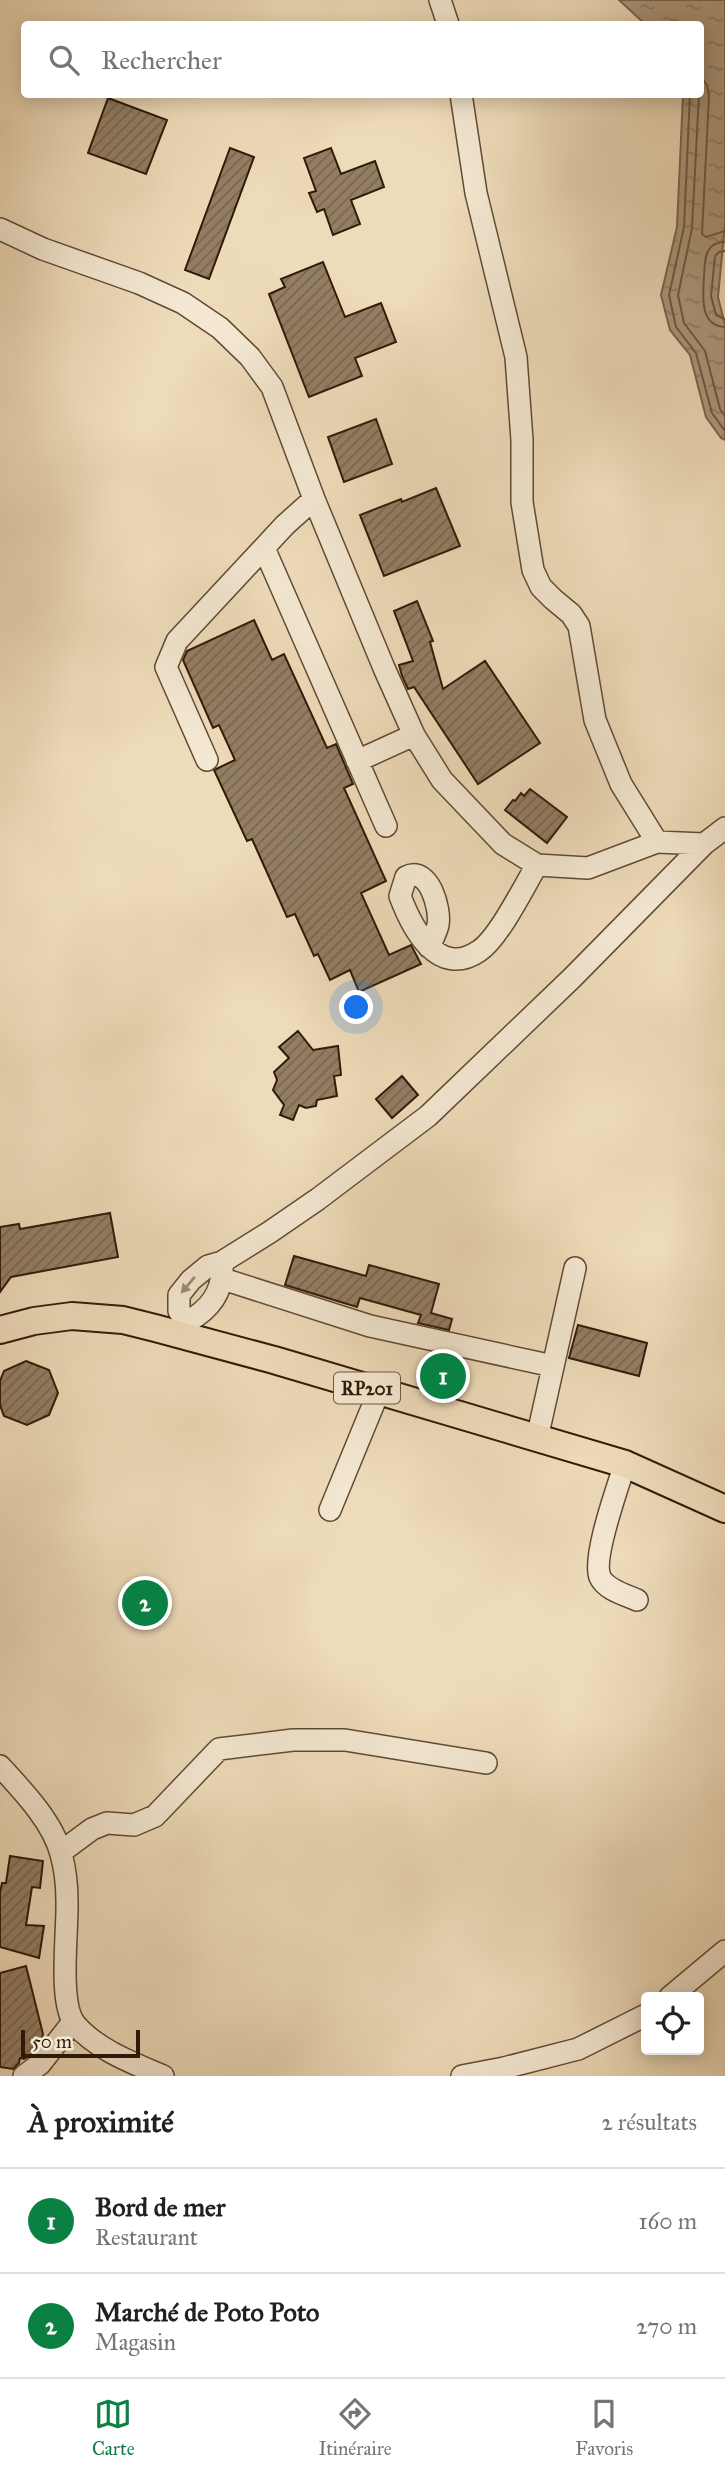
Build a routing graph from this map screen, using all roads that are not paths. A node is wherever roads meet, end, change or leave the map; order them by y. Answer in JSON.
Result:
{"nodes":[{"id":1,"x":440,"y":0,"type":"edge"},
{"id":2,"x":447,"y":21,"type":"edge"},
{"id":3,"x":462,"y":98,"type":"edge"},
{"id":4,"x":0,"y":229,"type":"edge"},
{"id":5,"x":314,"y":499,"type":"junction"},
{"id":6,"x":264,"y":548,"type":"junction"},
{"id":7,"x":414,"y":735,"type":"junction"},
{"id":8,"x":208,"y":760,"type":"dead end"},
{"id":9,"x":357,"y":761,"type":"junction"},
{"id":10,"x":386,"y":826,"type":"dead end"},
{"id":11,"x":725,"y":828,"type":"edge"},
{"id":12,"x":657,"y":842,"type":"junction"},
{"id":13,"x":704,"y":844,"type":"junction"},
{"id":14,"x":537,"y":865,"type":"junction"},
{"id":15,"x":429,"y":947,"type":"dead end"},
{"id":16,"x":575,"y":1268,"type":"dead end"},
{"id":17,"x":223,"y":1270,"type":"junction"},
{"id":18,"x":0,"y":1314,"type":"edge"},
{"id":19,"x":185,"y":1329,"type":"junction"},
{"id":20,"x":0,"y":1330,"type":"edge"},
{"id":21,"x":553,"y":1366,"type":"junction"},
{"id":22,"x":379,"y":1391,"type":"junction"},
{"id":23,"x":540,"y":1425,"type":"junction"},
{"id":24,"x":625,"y":1464,"type":"junction"},
{"id":25,"x":725,"y":1493,"type":"edge"},
{"id":26,"x":725,"y":1508,"type":"edge"},
{"id":27,"x":330,"y":1510,"type":"dead end"},
{"id":28,"x":637,"y":1600,"type":"dead end"},
{"id":29,"x":486,"y":1763,"type":"dead end"},
{"id":30,"x":0,"y":1766,"type":"edge"},
{"id":31,"x":61,"y":1853,"type":"junction"},
{"id":32,"x":725,"y":1951,"type":"edge"},
{"id":33,"x":676,"y":1992,"type":"edge"},
{"id":34,"x":641,"y":2018,"type":"edge"},
{"id":35,"x":74,"y":2022,"type":"junction"},
{"id":36,"x":24,"y":2076,"type":"edge"},
{"id":37,"x":163,"y":2076,"type":"edge"},
{"id":38,"x":462,"y":2076,"type":"edge"}],
"edges":[{"from":1,"to":2,"type":"street"},
{"from":3,"to":12,"type":"street"},
{"from":4,"to":5,"type":"street"},
{"from":5,"to":6,"type":"street"},
{"from":5,"to":7,"type":"street"},
{"from":6,"to":8,"type":"street"},
{"from":6,"to":9,"type":"street"},
{"from":7,"to":9,"type":"street"},
{"from":7,"to":14,"type":"street"},
{"from":9,"to":10,"type":"street"},
{"from":11,"to":13,"type":"street"},
{"from":12,"to":13,"type":"street"},
{"from":12,"to":14,"type":"street"},
{"from":13,"to":17,"type":"street"},
{"from":14,"to":15,"type":"street"},
{"from":16,"to":21,"type":"street"},
{"from":17,"to":19,"type":"street"},
{"from":17,"to":19,"type":"street","one_way":true},
{"from":17,"to":21,"type":"street"},
{"from":18,"to":19,"type":"main road","number":"RP201"},
{"from":19,"to":20,"type":"main road","number":"RP201"},
{"from":19,"to":22,"type":"main road","number":"RP201"},
{"from":19,"to":23,"type":"main road","number":"RP201"},
{"from":21,"to":23,"type":"street"},
{"from":22,"to":24,"type":"main road","number":"RP201"},
{"from":22,"to":27,"type":"street"},
{"from":23,"to":25,"type":"main road","number":"RP201"},
{"from":24,"to":26,"type":"main road","number":"RP201"},
{"from":24,"to":28,"type":"street"},
{"from":29,"to":31,"type":"street"},
{"from":30,"to":31,"type":"street"},
{"from":31,"to":35,"type":"street"},
{"from":32,"to":33,"type":"street"},
{"from":34,"to":38,"type":"street"},
{"from":35,"to":36,"type":"street"},
{"from":35,"to":37,"type":"street"}]}
